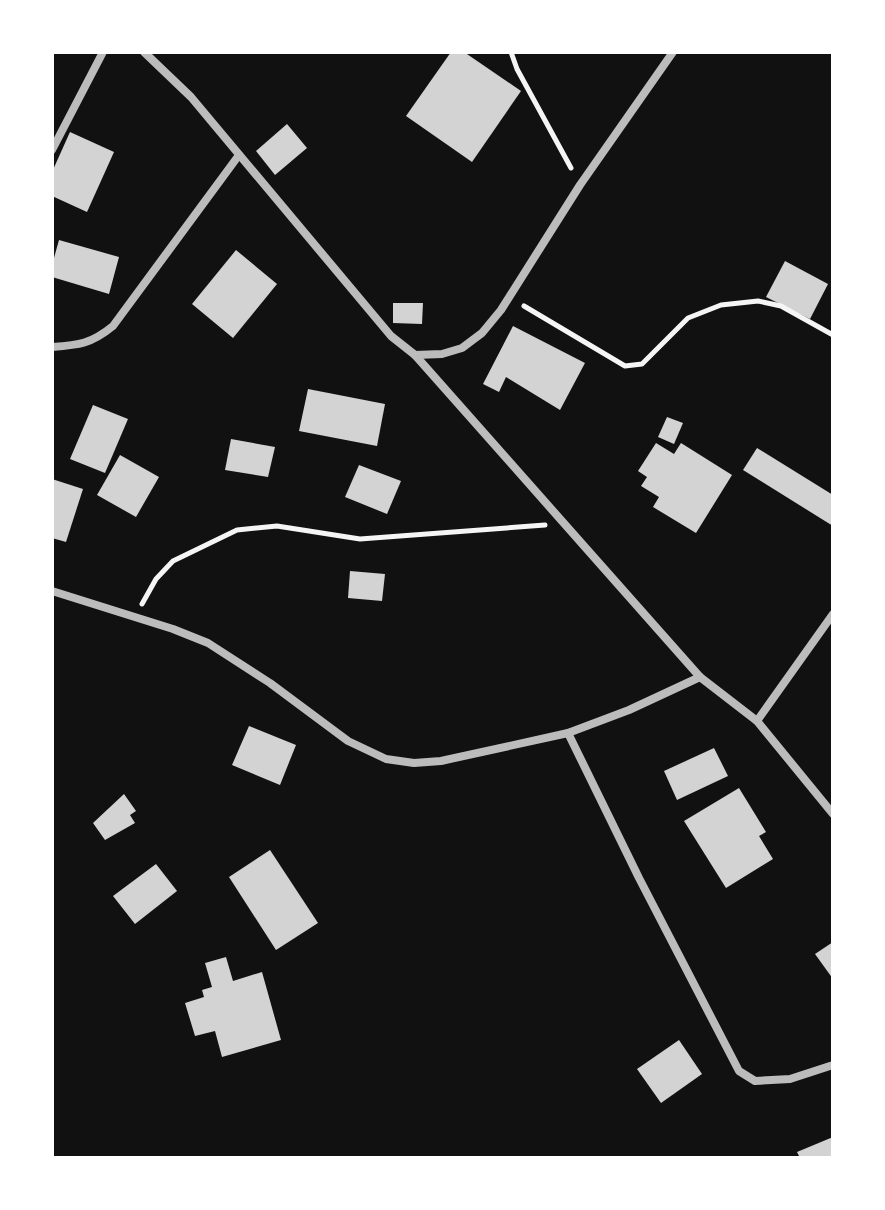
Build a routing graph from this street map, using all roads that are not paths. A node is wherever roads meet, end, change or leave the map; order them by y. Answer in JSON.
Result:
{"nodes":[{"id":1,"x":103,"y":52,"type":"edge"},
{"id":2,"x":144,"y":52,"type":"edge"},
{"id":3,"x":673,"y":52,"type":"edge"},
{"id":4,"x":52,"y":150,"type":"edge"},
{"id":5,"x":239,"y":155,"type":"junction"},
{"id":6,"x":52,"y":347,"type":"edge"},
{"id":7,"x":415,"y":355,"type":"junction"},
{"id":8,"x":52,"y":591,"type":"edge"},
{"id":9,"x":833,"y":614,"type":"edge"},
{"id":10,"x":700,"y":677,"type":"junction"},
{"id":11,"x":757,"y":721,"type":"junction"},
{"id":12,"x":568,"y":733,"type":"junction"},
{"id":13,"x":833,"y":814,"type":"edge"},
{"id":14,"x":833,"y":1065,"type":"edge"}],
"edges":[{"from":1,"to":4,"type":"street"},
{"from":2,"to":5,"type":"street"},
{"from":3,"to":7,"type":"street"},
{"from":5,"to":6,"type":"street"},
{"from":5,"to":7,"type":"street"},
{"from":7,"to":10,"type":"street"},
{"from":8,"to":12,"type":"street"},
{"from":9,"to":11,"type":"street"},
{"from":10,"to":11,"type":"street"},
{"from":10,"to":12,"type":"street"},
{"from":11,"to":13,"type":"street"},
{"from":12,"to":14,"type":"street"}]}
